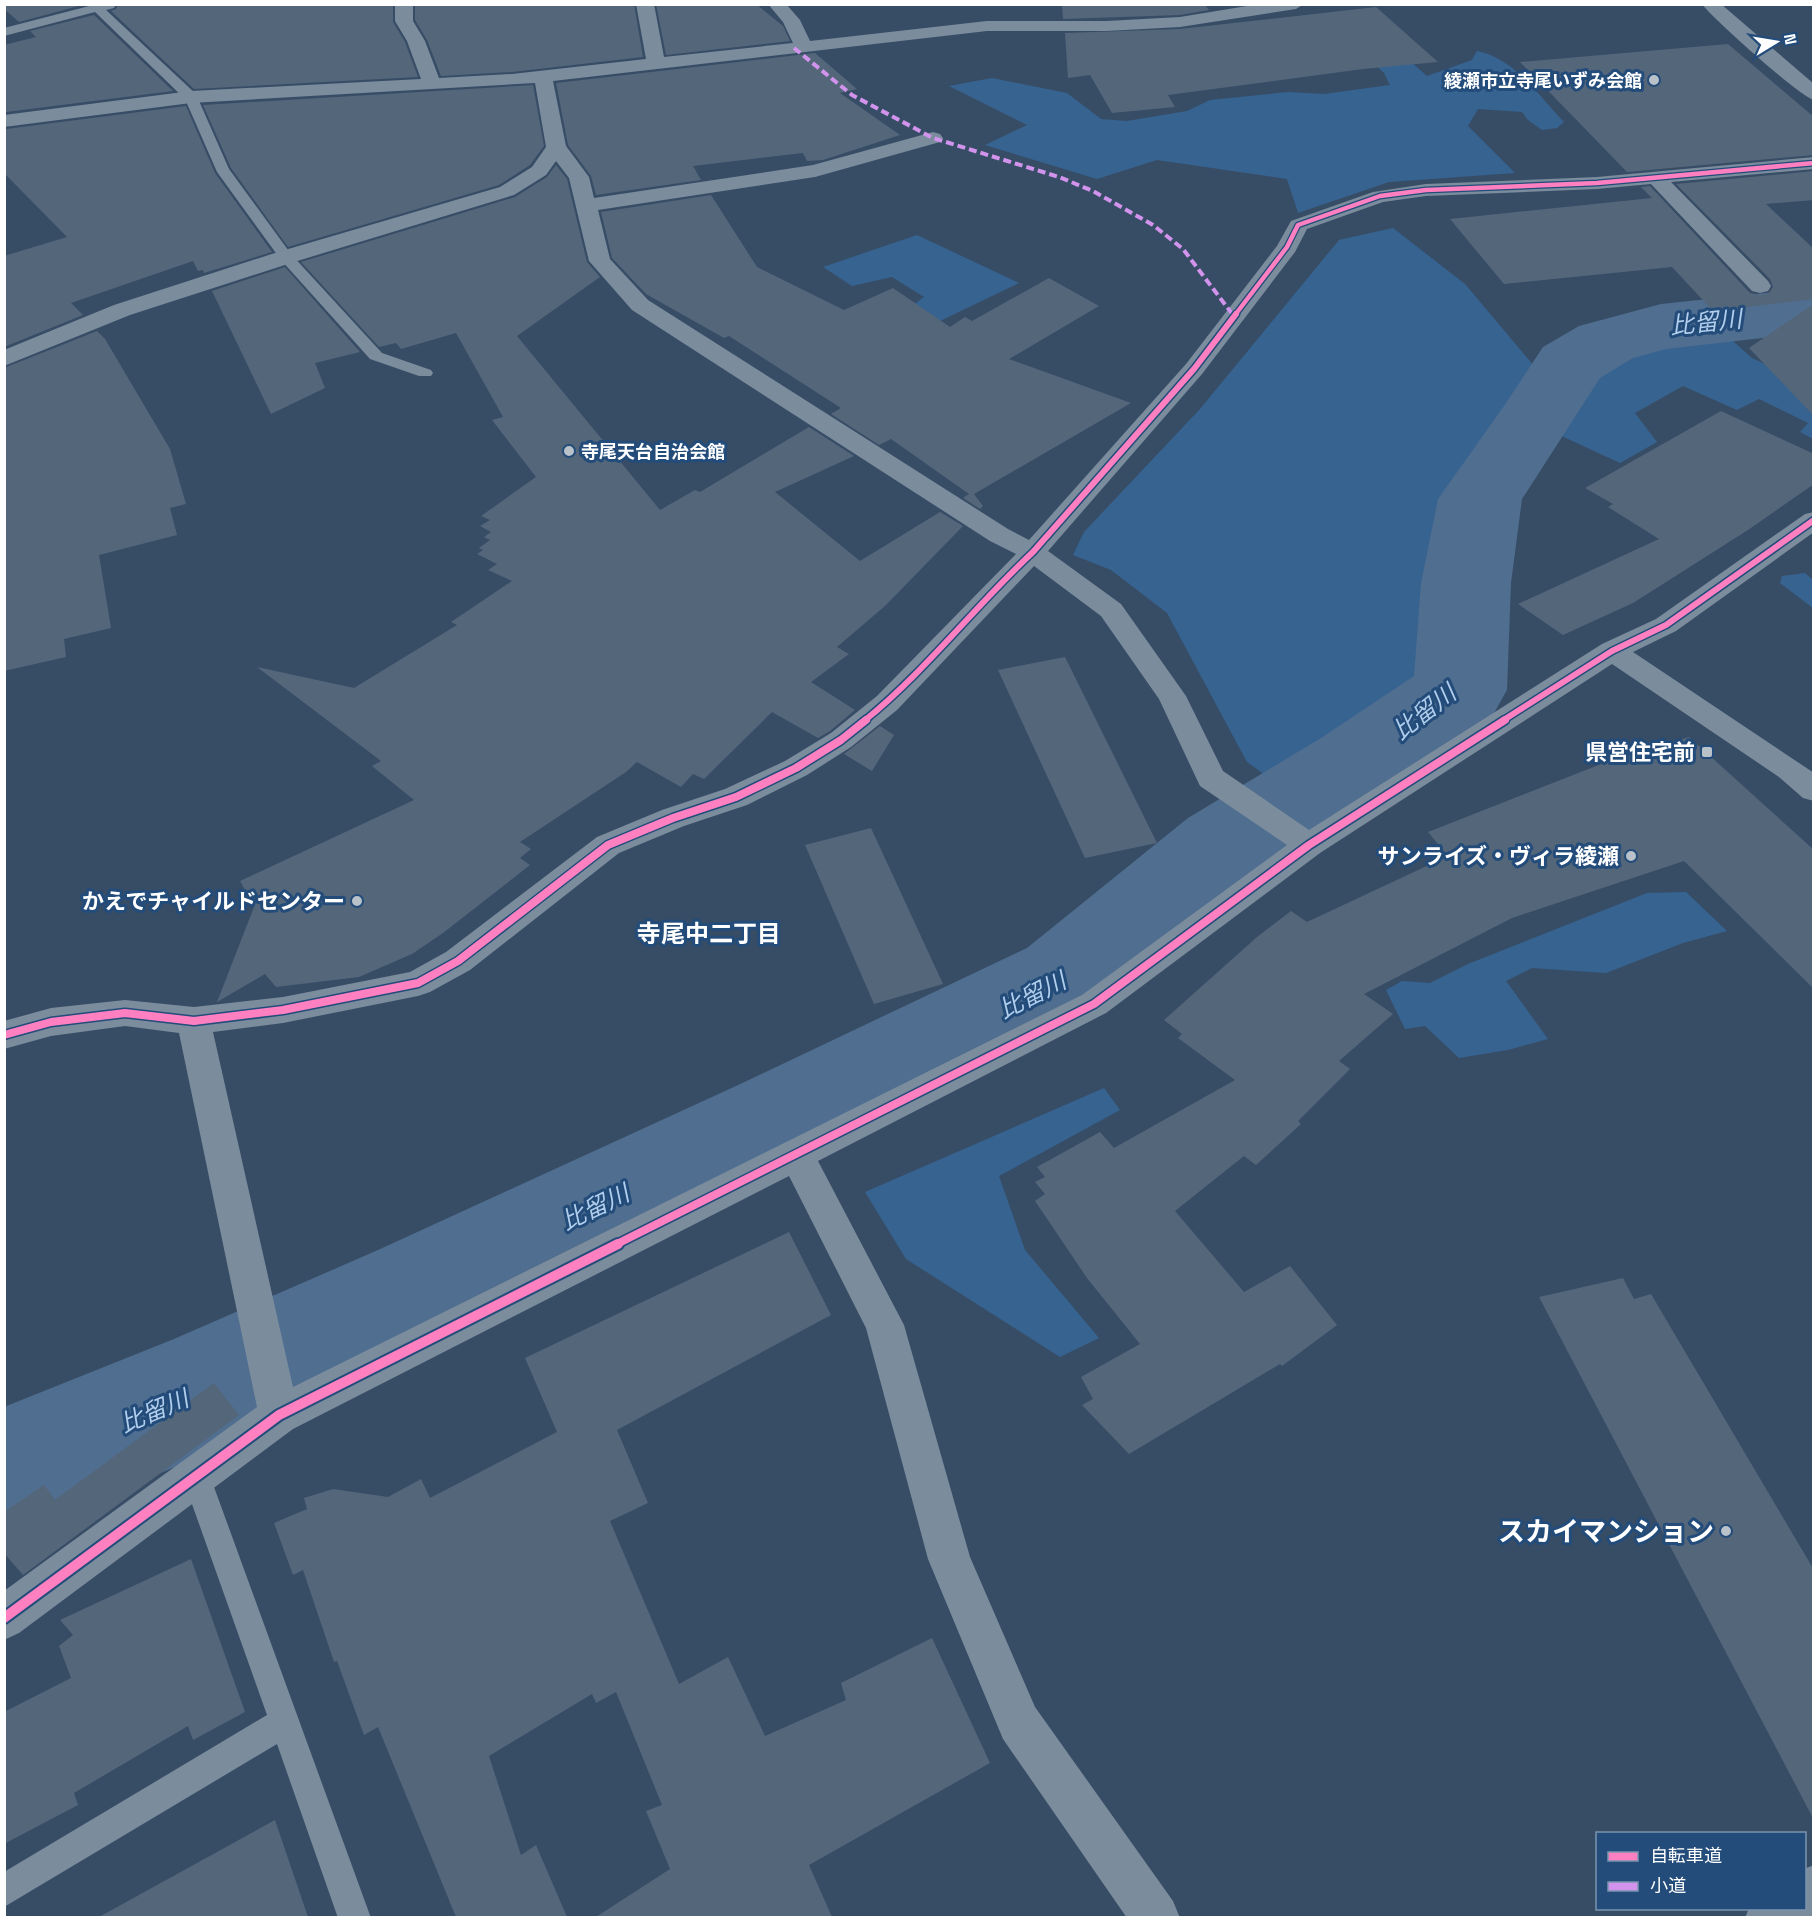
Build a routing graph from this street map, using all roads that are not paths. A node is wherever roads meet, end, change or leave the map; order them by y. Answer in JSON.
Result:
{"nodes":[{"id":1,"x":404,"y":4,"type":"edge"},
{"id":2,"x":645,"y":4,"type":"edge"},
{"id":3,"x":776,"y":4,"type":"edge"},
{"id":4,"x":1296,"y":4,"type":"edge"},
{"id":5,"x":1710,"y":4,"type":"edge"},
{"id":6,"x":104,"y":6,"type":"edge"},
{"id":7,"x":1259,"y":7,"type":"edge"},
{"id":8,"x":4,"y":32,"type":"edge"},
{"id":9,"x":804,"y":47,"type":"junction"},
{"id":10,"x":656,"y":64,"type":"junction"},
{"id":11,"x":543,"y":76,"type":"junction"},
{"id":12,"x":432,"y":85,"type":"junction"},
{"id":13,"x":1814,"y":94,"type":"edge"},
{"id":14,"x":191,"y":97,"type":"junction"},
{"id":15,"x":4,"y":121,"type":"edge"},
{"id":16,"x":933,"y":138,"type":"dead end"},
{"id":17,"x":556,"y":147,"type":"junction"},
{"id":18,"x":1814,"y":163,"type":"edge"},
{"id":19,"x":1655,"y":177,"type":"junction"},
{"id":20,"x":587,"y":205,"type":"junction"},
{"id":21,"x":286,"y":257,"type":"junction"},
{"id":22,"x":1760,"y":286,"type":"dead end"},
{"id":23,"x":4,"y":359,"type":"edge"},
{"id":24,"x":425,"y":373,"type":"dead end"},
{"id":25,"x":1814,"y":520,"type":"edge"},
{"id":26,"x":1033,"y":552,"type":"junction"},
{"id":27,"x":1612,"y":651,"type":"junction"},
{"id":28,"x":1814,"y":790,"type":"edge"},
{"id":29,"x":1303,"y":841,"type":"junction"},
{"id":30,"x":194,"y":1021,"type":"junction"},
{"id":31,"x":4,"y":1035,"type":"edge"},
{"id":32,"x":796,"y":1154,"type":"junction"},
{"id":33,"x":274,"y":1397,"type":"junction"},
{"id":34,"x":196,"y":1476,"type":"junction"},
{"id":35,"x":4,"y":1618,"type":"edge"},
{"id":36,"x":285,"y":1722,"type":"junction"},
{"id":37,"x":4,"y":1891,"type":"edge"},
{"id":38,"x":356,"y":1917,"type":"edge"},
{"id":39,"x":1156,"y":1917,"type":"edge"}],
"edges":[{"from":1,"to":12,"type":"street"},
{"from":2,"to":10,"type":"street"},
{"from":3,"to":9,"type":"street"},
{"from":4,"to":7,"type":"street"},
{"from":5,"to":13,"type":"street"},
{"from":6,"to":8,"type":"lane"},
{"from":6,"to":14,"type":"lane"},
{"from":7,"to":9,"type":"street"},
{"from":9,"to":10,"type":"street"},
{"from":10,"to":11,"type":"street"},
{"from":11,"to":12,"type":"street"},
{"from":11,"to":17,"type":"street"},
{"from":12,"to":14,"type":"street"},
{"from":14,"to":15,"type":"street"},
{"from":14,"to":21,"type":"lane"},
{"from":16,"to":20,"type":"street"},
{"from":17,"to":20,"type":"street"},
{"from":17,"to":21,"type":"street"},
{"from":18,"to":19,"type":"street"},
{"from":19,"to":22,"type":"street"},
{"from":19,"to":26,"type":"street"},
{"from":20,"to":26,"type":"street"},
{"from":21,"to":23,"type":"street"},
{"from":21,"to":24,"type":"lane"},
{"from":25,"to":27,"type":"street"},
{"from":26,"to":29,"type":"street"},
{"from":26,"to":30,"type":"street"},
{"from":27,"to":28,"type":"street"},
{"from":27,"to":29,"type":"street"},
{"from":29,"to":32,"type":"street"},
{"from":30,"to":31,"type":"street"},
{"from":30,"to":33,"type":"street"},
{"from":32,"to":33,"type":"street"},
{"from":32,"to":39,"type":"street"},
{"from":33,"to":34,"type":"street"},
{"from":34,"to":35,"type":"street"},
{"from":34,"to":36,"type":"lane"},
{"from":36,"to":37,"type":"lane"},
{"from":36,"to":38,"type":"lane"}]}
